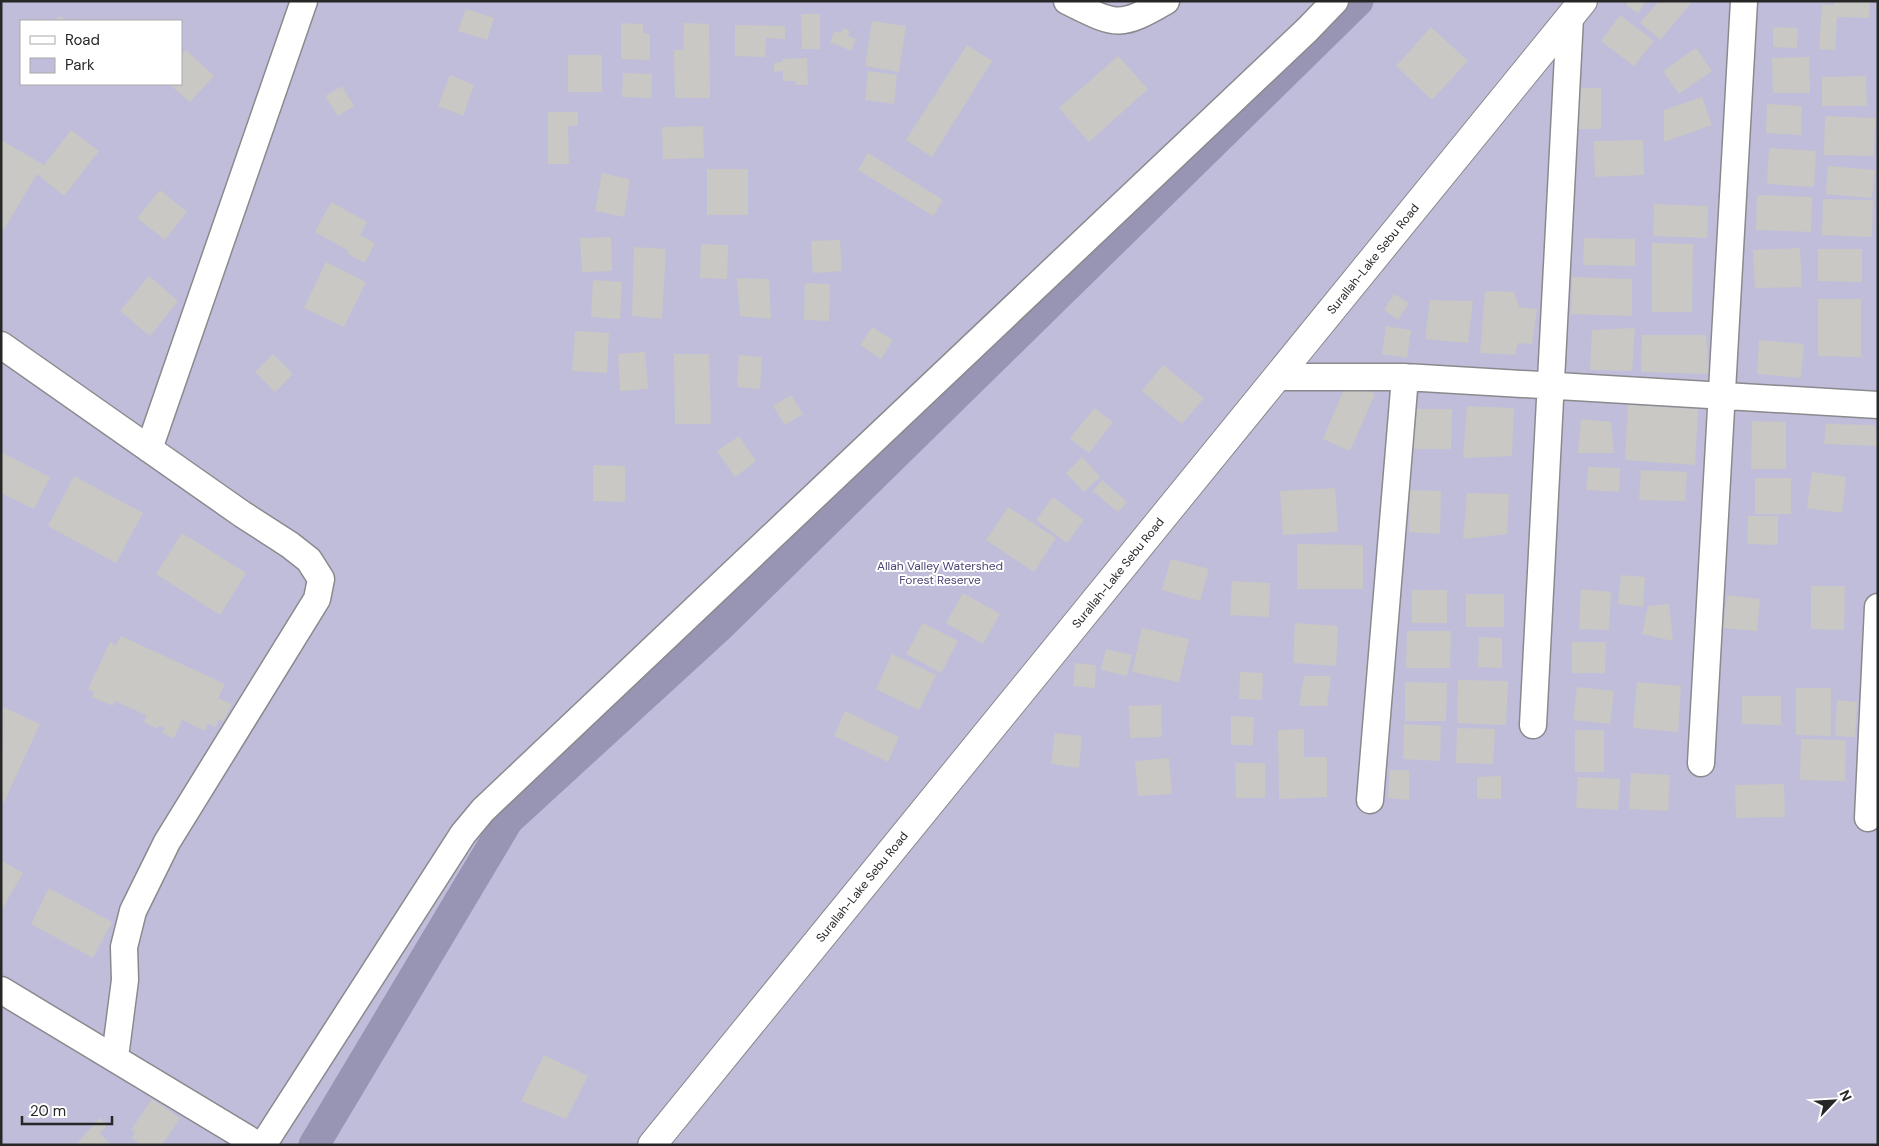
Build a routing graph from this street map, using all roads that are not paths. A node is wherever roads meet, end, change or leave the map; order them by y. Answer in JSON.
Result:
{"nodes":[{"id":1,"x":304,"y":1,"type":"edge"},
{"id":2,"x":1067,"y":1,"type":"edge"},
{"id":3,"x":1166,"y":1,"type":"edge"},
{"id":4,"x":1335,"y":1,"type":"edge"},
{"id":5,"x":1744,"y":1,"type":"edge"},
{"id":6,"x":1577,"y":9,"type":"edge"},
{"id":7,"x":1,"y":345,"type":"edge"},
{"id":8,"x":1277,"y":377,"type":"junction"},
{"id":9,"x":1405,"y":377,"type":"junction"},
{"id":10,"x":1552,"y":385,"type":"junction"},
{"id":11,"x":1721,"y":396,"type":"junction"},
{"id":12,"x":1878,"y":405,"type":"edge"},
{"id":13,"x":150,"y":449,"type":"junction"},
{"id":14,"x":1878,"y":607,"type":"edge"},
{"id":15,"x":1533,"y":725,"type":"dead end"},
{"id":16,"x":1701,"y":763,"type":"dead end"},
{"id":17,"x":1370,"y":800,"type":"dead end"},
{"id":18,"x":1868,"y":818,"type":"dead end"},
{"id":19,"x":1,"y":990,"type":"edge"},
{"id":20,"x":114,"y":1057,"type":"junction"},
{"id":21,"x":258,"y":1145,"type":"edge"},
{"id":22,"x":263,"y":1145,"type":"edge"},
{"id":23,"x":652,"y":1145,"type":"edge"}],
"edges":[{"from":1,"to":13,"type":"street"},
{"from":2,"to":3,"type":"street"},
{"from":4,"to":22,"type":"street"},
{"from":5,"to":11,"type":"street"},
{"from":6,"to":8,"type":"main road","name":"Surallah-Lake Sebu Road"},
{"from":6,"to":10,"type":"street"},
{"from":7,"to":13,"type":"street"},
{"from":8,"to":9,"type":"street"},
{"from":8,"to":23,"type":"main road","name":"Surallah-Lake Sebu Road"},
{"from":9,"to":10,"type":"street"},
{"from":9,"to":17,"type":"street"},
{"from":10,"to":11,"type":"street"},
{"from":10,"to":15,"type":"street"},
{"from":11,"to":12,"type":"street"},
{"from":11,"to":16,"type":"street"},
{"from":13,"to":20,"type":"street"},
{"from":14,"to":18,"type":"street"},
{"from":19,"to":20,"type":"street"},
{"from":20,"to":21,"type":"street"}]}
